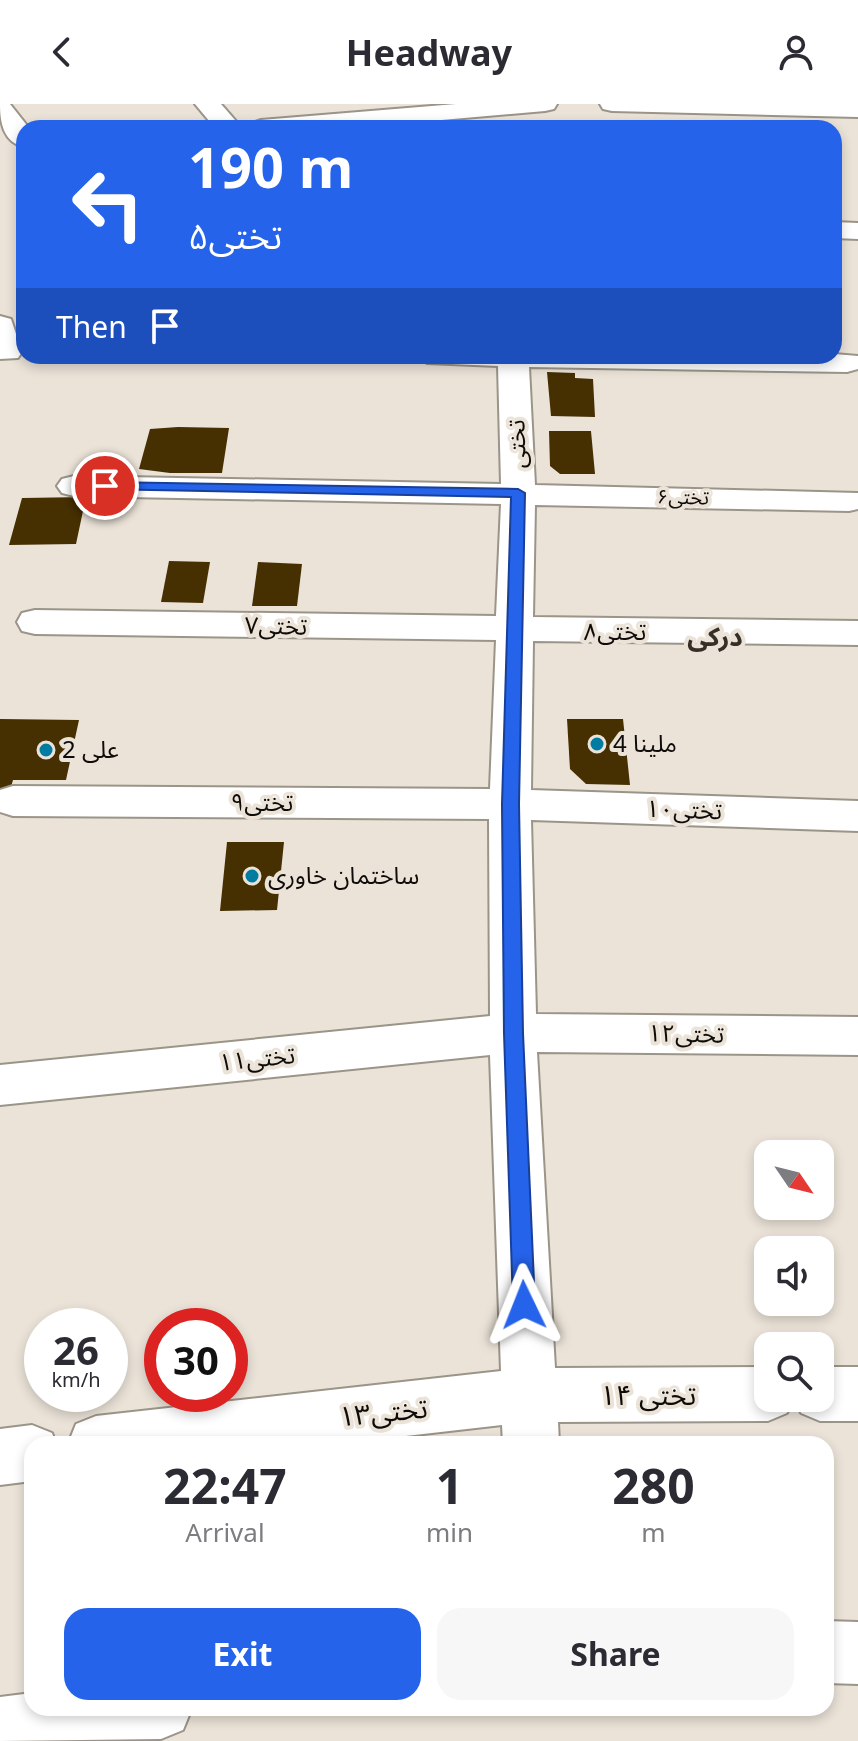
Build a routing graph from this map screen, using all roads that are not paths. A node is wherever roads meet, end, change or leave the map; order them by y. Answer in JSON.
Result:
{"nodes":[{"id":1,"x":207,"y":104,"type":"edge"},
{"id":2,"x":545,"y":104,"type":"edge"},
{"id":3,"x":612,"y":104,"type":"edge"},
{"id":4,"x":0,"y":108,"type":"edge"},
{"id":5,"x":427,"y":108,"type":"edge"},
{"id":6,"x":858,"y":110,"type":"edge"},
{"id":7,"x":504,"y":117,"type":"edge"},
{"id":8,"x":222,"y":120,"type":"edge"},
{"id":9,"x":327,"y":120,"type":"edge"},
{"id":10,"x":16,"y":129,"type":"edge"},
{"id":11,"x":842,"y":363,"type":"edge"},
{"id":12,"x":847,"y":363,"type":"dead end"},
{"id":13,"x":513,"y":364,"type":"edge"},
{"id":14,"x":74,"y":486,"type":"dead end"},
{"id":15,"x":518,"y":493,"type":"junction"},
{"id":16,"x":849,"y":501,"type":"dead end"},
{"id":17,"x":35,"y":622,"type":"dead end"},
{"id":18,"x":517,"y":631,"type":"junction"},
{"id":19,"x":858,"y":633,"type":"edge"},
{"id":20,"x":13,"y":801,"type":"dead end"},
{"id":21,"x":510,"y":804,"type":"junction"},
{"id":22,"x":858,"y":816,"type":"edge"},
{"id":23,"x":513,"y":1033,"type":"junction"},
{"id":24,"x":858,"y":1036,"type":"edge"},
{"id":25,"x":0,"y":1085,"type":"edge"},
{"id":26,"x":834,"y":1394,"type":"edge"},
{"id":27,"x":858,"y":1394,"type":"edge"},
{"id":28,"x":754,"y":1396,"type":"edge"},
{"id":29,"x":529,"y":1420,"type":"edge"},
{"id":30,"x":240,"y":1436,"type":"edge"},
{"id":31,"x":24,"y":1454,"type":"edge"},
{"id":32,"x":0,"y":1457,"type":"edge"},
{"id":33,"x":834,"y":1652,"type":"edge"},
{"id":34,"x":858,"y":1653,"type":"edge"},
{"id":35,"x":97,"y":1716,"type":"edge"},
{"id":36,"x":0,"y":1728,"type":"edge"}],
"edges":[{"from":1,"to":8,"type":"street"},
{"from":2,"to":7,"type":"street"},
{"from":3,"to":6,"type":"street"},
{"from":4,"to":10,"type":"street"},
{"from":5,"to":7,"type":"street"},
{"from":5,"to":9,"type":"street"},
{"from":11,"to":12,"type":"street"},
{"from":13,"to":15,"type":"street","name":"تختی"},
{"from":14,"to":15,"type":"street","name":"تختی۶"},
{"from":15,"to":16,"type":"street","name":"تختی۶"},
{"from":15,"to":18,"type":"street","name":"تختی"},
{"from":17,"to":18,"type":"street","name":"تختی۷"},
{"from":18,"to":19,"type":"street","name":"تختی۸"},
{"from":18,"to":21,"type":"street","name":"تختی"},
{"from":20,"to":21,"type":"street","name":"تختی۹"},
{"from":21,"to":22,"type":"street","name":"تختی۱۰"},
{"from":21,"to":23,"type":"street","name":"تختی"},
{"from":23,"to":24,"type":"street","name":"تختی۱۲"},
{"from":23,"to":25,"type":"street","name":"تختی۱۱"},
{"from":23,"to":29,"type":"street","name":"تختی"},
{"from":26,"to":27,"type":"street"},
{"from":28,"to":29,"type":"street","name":"تختی ۱۴"},
{"from":29,"to":30,"type":"street","name":"تختی۱۳"},
{"from":31,"to":32,"type":"street"},
{"from":33,"to":34,"type":"street"},
{"from":35,"to":36,"type":"street"}]}
